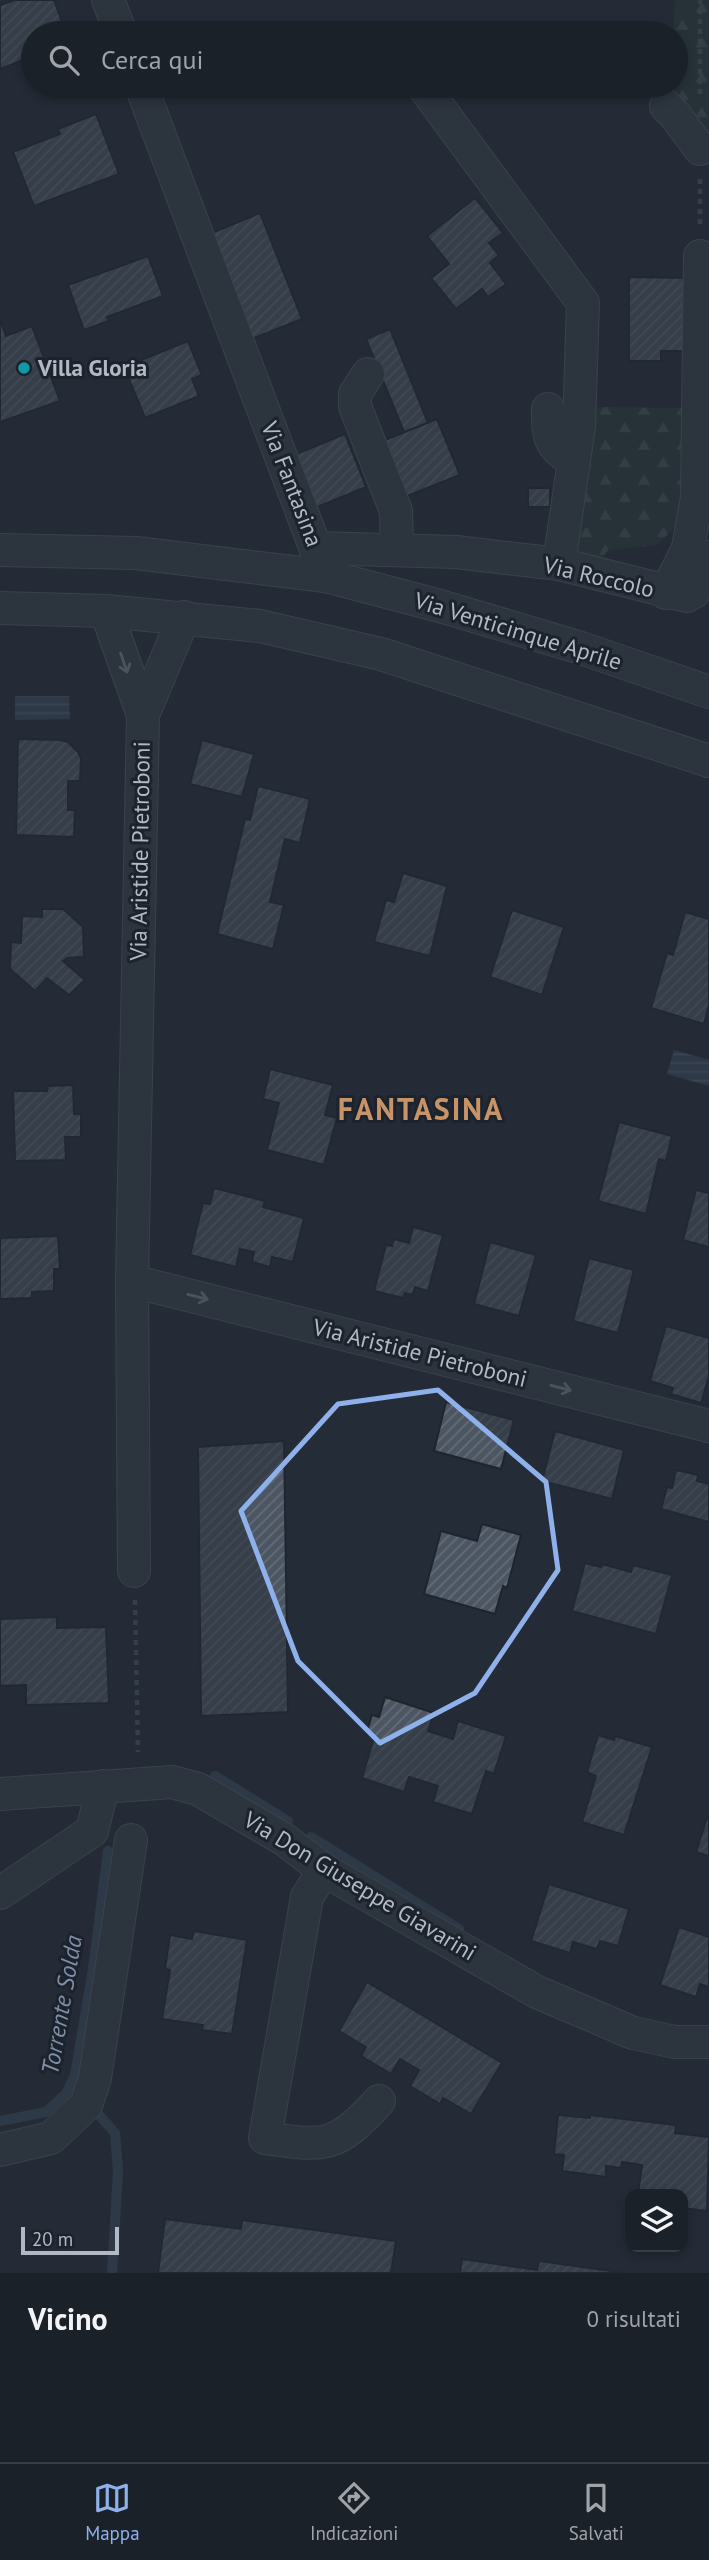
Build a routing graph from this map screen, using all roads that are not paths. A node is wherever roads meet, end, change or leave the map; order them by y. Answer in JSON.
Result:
{"nodes":[{"id":1,"x":108,"y":0,"type":"edge"},
{"id":2,"x":116,"y":21,"type":"edge"},
{"id":3,"x":146,"y":98,"type":"edge"},
{"id":4,"x":433,"y":98,"type":"edge"},
{"id":5,"x":666,"y":106,"type":"dead end"},
{"id":6,"x":699,"y":149,"type":"road end"},
{"id":7,"x":700,"y":256,"type":"road end"},
{"id":8,"x":368,"y":373,"type":"dead end"},
{"id":9,"x":548,"y":409,"type":"dead end"},
{"id":10,"x":574,"y":461,"type":"junction"},
{"id":11,"x":397,"y":549,"type":"junction"},
{"id":12,"x":0,"y":550,"type":"edge"},
{"id":13,"x":709,"y":557,"type":"edge"},
{"id":14,"x":321,"y":562,"type":"junction"},
{"id":15,"x":559,"y":564,"type":"junction"},
{"id":16,"x":666,"y":593,"type":"junction"},
{"id":17,"x":0,"y":608,"type":"edge"},
{"id":18,"x":106,"y":611,"type":"junction"},
{"id":19,"x":184,"y":617,"type":"junction"},
{"id":20,"x":709,"y":692,"type":"edge"},
{"id":21,"x":143,"y":715,"type":"junction"},
{"id":22,"x":709,"y":761,"type":"edge"},
{"id":23,"x":132,"y":1281,"type":"junction"},
{"id":24,"x":709,"y":1426,"type":"edge"},
{"id":25,"x":134,"y":1571,"type":"road end"},
{"id":26,"x":103,"y":1786,"type":"junction"},
{"id":27,"x":0,"y":1794,"type":"edge"},
{"id":28,"x":131,"y":1840,"type":"dead end"},
{"id":29,"x":324,"y":1870,"type":"junction"},
{"id":30,"x":0,"y":1893,"type":"edge"},
{"id":31,"x":709,"y":2042,"type":"edge"},
{"id":32,"x":379,"y":2101,"type":"dead end"},
{"id":33,"x":0,"y":2150,"type":"edge"}],
"edges":[{"from":1,"to":2,"type":"street"},
{"from":3,"to":14,"type":"street","name":"Via Fantasina"},
{"from":4,"to":10,"type":"street"},
{"from":5,"to":6,"type":"street"},
{"from":7,"to":16,"type":"street","name":"Via Roccolo"},
{"from":8,"to":11,"type":"street"},
{"from":9,"to":10,"type":"street"},
{"from":10,"to":15,"type":"street"},
{"from":11,"to":14,"type":"street","name":"Via Roccolo"},
{"from":11,"to":15,"type":"street","name":"Via Roccolo"},
{"from":12,"to":14,"type":"street","name":"Via Fantasina"},
{"from":13,"to":16,"type":"street"},
{"from":14,"to":20,"type":"street","name":"Via Venticinque Aprile"},
{"from":15,"to":16,"type":"street","name":"Via Roccolo"},
{"from":17,"to":18,"type":"street"},
{"from":18,"to":19,"type":"street"},
{"from":18,"to":21,"type":"street","name":"Via Aristide Pietroboni","one_way":true},
{"from":19,"to":21,"type":"street","name":"Via Aristide Pietroboni"},
{"from":19,"to":22,"type":"street"},
{"from":21,"to":23,"type":"street","name":"Via Aristide Pietroboni"},
{"from":23,"to":24,"type":"street","name":"Via Aristide Pietroboni","one_way":true},
{"from":23,"to":25,"type":"street","name":"Via Aristide Pietroboni"},
{"from":26,"to":27,"type":"street","name":"Via Don Giuseppe Giavarini"},
{"from":26,"to":29,"type":"street","name":"Via Don Giuseppe Giavarini"},
{"from":26,"to":30,"type":"street"},
{"from":28,"to":33,"type":"street"},
{"from":29,"to":31,"type":"street","name":"Via Don Giuseppe Giavarini"},
{"from":29,"to":32,"type":"street"}]}
